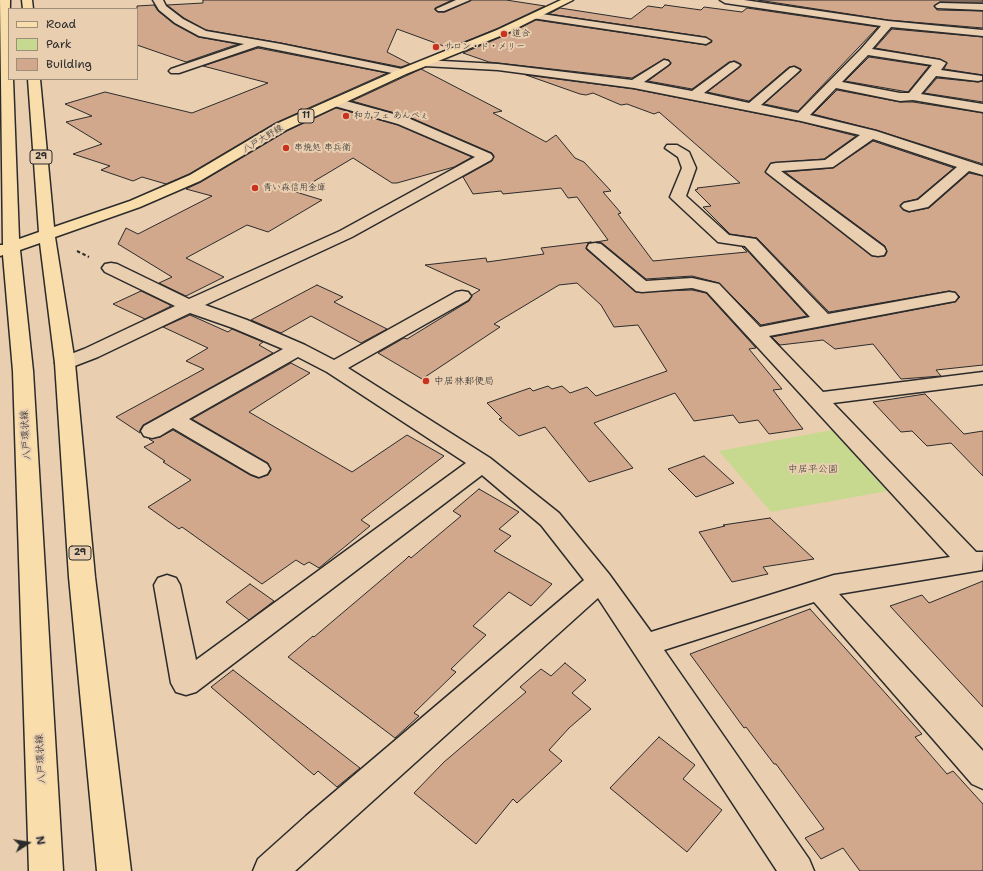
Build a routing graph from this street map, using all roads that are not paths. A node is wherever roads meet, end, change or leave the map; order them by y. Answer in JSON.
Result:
{"nodes":[{"id":1,"x":5,"y":0,"type":"edge"},
{"id":2,"x":158,"y":0,"type":"edge"},
{"id":3,"x":465,"y":0,"type":"edge"},
{"id":4,"x":568,"y":0,"type":"edge"},
{"id":5,"x":725,"y":0,"type":"edge"},
{"id":6,"x":940,"y":6,"type":"dead end"},
{"id":7,"x":983,"y":7,"type":"edge"},
{"id":8,"x":442,"y":9,"type":"dead end"},
{"id":9,"x":535,"y":16,"type":"junction"},
{"id":10,"x":888,"y":24,"type":"junction"},
{"id":11,"x":983,"y":33,"type":"edge"},
{"id":12,"x":706,"y":41,"type":"dead end"},
{"id":13,"x":3,"y":42,"type":"edge"},
{"id":14,"x":258,"y":43,"type":"junction"},
{"id":15,"x":865,"y":51,"type":"junction"},
{"id":16,"x":424,"y":63,"type":"junction"},
{"id":17,"x":664,"y":63,"type":"dead end"},
{"id":18,"x":734,"y":65,"type":"dead end"},
{"id":19,"x":5,"y":70,"type":"edge"},
{"id":20,"x":794,"y":70,"type":"dead end"},
{"id":21,"x":175,"y":71,"type":"dead end"},
{"id":22,"x":402,"y":72,"type":"junction"},
{"id":23,"x":933,"y":72,"type":"junction"},
{"id":24,"x":978,"y":78,"type":"dead end"},
{"id":25,"x":34,"y":80,"type":"edge"},
{"id":26,"x":634,"y":84,"type":"junction"},
{"id":27,"x":834,"y":84,"type":"junction"},
{"id":28,"x":694,"y":95,"type":"junction"},
{"id":29,"x":913,"y":96,"type":"junction"},
{"id":30,"x":335,"y":102,"type":"junction"},
{"id":31,"x":752,"y":106,"type":"junction"},
{"id":32,"x":983,"y":108,"type":"edge"},
{"id":33,"x":801,"y":117,"type":"junction"},
{"id":34,"x":871,"y":134,"type":"junction"},
{"id":35,"x":672,"y":148,"type":"dead end"},
{"id":36,"x":966,"y":166,"type":"junction"},
{"id":37,"x":983,"y":171,"type":"edge"},
{"id":38,"x":909,"y":206,"type":"dead end"},
{"id":39,"x":48,"y":235,"type":"junction"},
{"id":40,"x":595,"y":248,"type":"dead end"},
{"id":41,"x":6,"y":249,"type":"edge"},
{"id":42,"x":878,"y":250,"type":"dead end"},
{"id":43,"x":111,"y":268,"type":"dead end"},
{"id":44,"x":462,"y":296,"type":"dead end"},
{"id":45,"x":949,"y":297,"type":"dead end"},
{"id":46,"x":189,"y":306,"type":"junction"},
{"id":47,"x":823,"y":320,"type":"junction"},
{"id":48,"x":756,"y":333,"type":"junction"},
{"id":49,"x":298,"y":349,"type":"junction"},
{"id":50,"x":65,"y":363,"type":"junction"},
{"id":51,"x":334,"y":368,"type":"junction"},
{"id":52,"x":983,"y":378,"type":"edge"},
{"id":53,"x":818,"y":399,"type":"junction"},
{"id":54,"x":175,"y":420,"type":"junction"},
{"id":55,"x":152,"y":431,"type":"dead end"},
{"id":56,"x":482,"y":463,"type":"junction"},
{"id":57,"x":259,"y":469,"type":"dead end"},
{"id":58,"x":977,"y":562,"type":"edge"},
{"id":59,"x":600,"y":581,"type":"junction"},
{"id":60,"x":167,"y":585,"type":"dead end"},
{"id":61,"x":819,"y":590,"type":"junction"},
{"id":62,"x":645,"y":645,"type":"junction"},
{"id":63,"x":983,"y":774,"type":"edge"},
{"id":64,"x":46,"y":871,"type":"edge"},
{"id":65,"x":114,"y":871,"type":"edge"},
{"id":66,"x":270,"y":871,"type":"edge"},
{"id":67,"x":797,"y":871,"type":"edge"}],
"edges":[{"from":1,"to":13,"type":"main road","name":"八戸環状線"},
{"from":2,"to":14,"type":"street"},
{"from":3,"to":8,"type":"street"},
{"from":4,"to":9,"type":"main road","name":"八戸大野線","number":"11"},
{"from":5,"to":10,"type":"street"},
{"from":6,"to":7,"type":"street"},
{"from":9,"to":12,"type":"street"},
{"from":9,"to":16,"type":"main road","name":"八戸大野線","number":"11"},
{"from":10,"to":11,"type":"street"},
{"from":10,"to":15,"type":"street"},
{"from":13,"to":19,"type":"main road","name":"八戸環状線"},
{"from":14,"to":21,"type":"street"},
{"from":14,"to":22,"type":"street"},
{"from":15,"to":23,"type":"street"},
{"from":15,"to":27,"type":"street"},
{"from":16,"to":22,"type":"main road","name":"八戸大野線","number":"11"},
{"from":16,"to":26,"type":"street"},
{"from":17,"to":26,"type":"street"},
{"from":18,"to":28,"type":"street"},
{"from":19,"to":41,"type":"main road","name":"八戸環状線"},
{"from":20,"to":31,"type":"street"},
{"from":22,"to":30,"type":"main road","name":"八戸大野線","number":"11"},
{"from":23,"to":24,"type":"street"},
{"from":23,"to":29,"type":"street"},
{"from":25,"to":39,"type":"main road","number":"29"},
{"from":26,"to":28,"type":"street"},
{"from":27,"to":29,"type":"street"},
{"from":27,"to":33,"type":"street"},
{"from":28,"to":31,"type":"street"},
{"from":29,"to":32,"type":"street"},
{"from":30,"to":39,"type":"main road","name":"八戸大野線","number":"11"},
{"from":30,"to":46,"type":"street"},
{"from":31,"to":33,"type":"street"},
{"from":33,"to":34,"type":"street"},
{"from":34,"to":36,"type":"street"},
{"from":34,"to":42,"type":"street"},
{"from":35,"to":47,"type":"street"},
{"from":36,"to":37,"type":"street"},
{"from":36,"to":38,"type":"street"},
{"from":39,"to":41,"type":"main road","name":"八戸大野線","number":"11"},
{"from":39,"to":50,"type":"main road","number":"29"},
{"from":40,"to":48,"type":"street"},
{"from":41,"to":64,"type":"main road","name":"八戸環状線"},
{"from":43,"to":46,"type":"street"},
{"from":44,"to":51,"type":"street"},
{"from":45,"to":47,"type":"street"},
{"from":46,"to":49,"type":"street"},
{"from":46,"to":50,"type":"street"},
{"from":47,"to":48,"type":"street"},
{"from":48,"to":53,"type":"street"},
{"from":49,"to":51,"type":"street"},
{"from":49,"to":54,"type":"street"},
{"from":50,"to":65,"type":"main road","number":"29"},
{"from":51,"to":56,"type":"street"},
{"from":52,"to":53,"type":"street"},
{"from":53,"to":58,"type":"street"},
{"from":54,"to":55,"type":"street"},
{"from":54,"to":57,"type":"street"},
{"from":56,"to":59,"type":"street"},
{"from":56,"to":60,"type":"street"},
{"from":58,"to":61,"type":"street"},
{"from":59,"to":62,"type":"street"},
{"from":59,"to":66,"type":"street"},
{"from":61,"to":62,"type":"street"},
{"from":61,"to":63,"type":"street"},
{"from":62,"to":67,"type":"street"}]}
